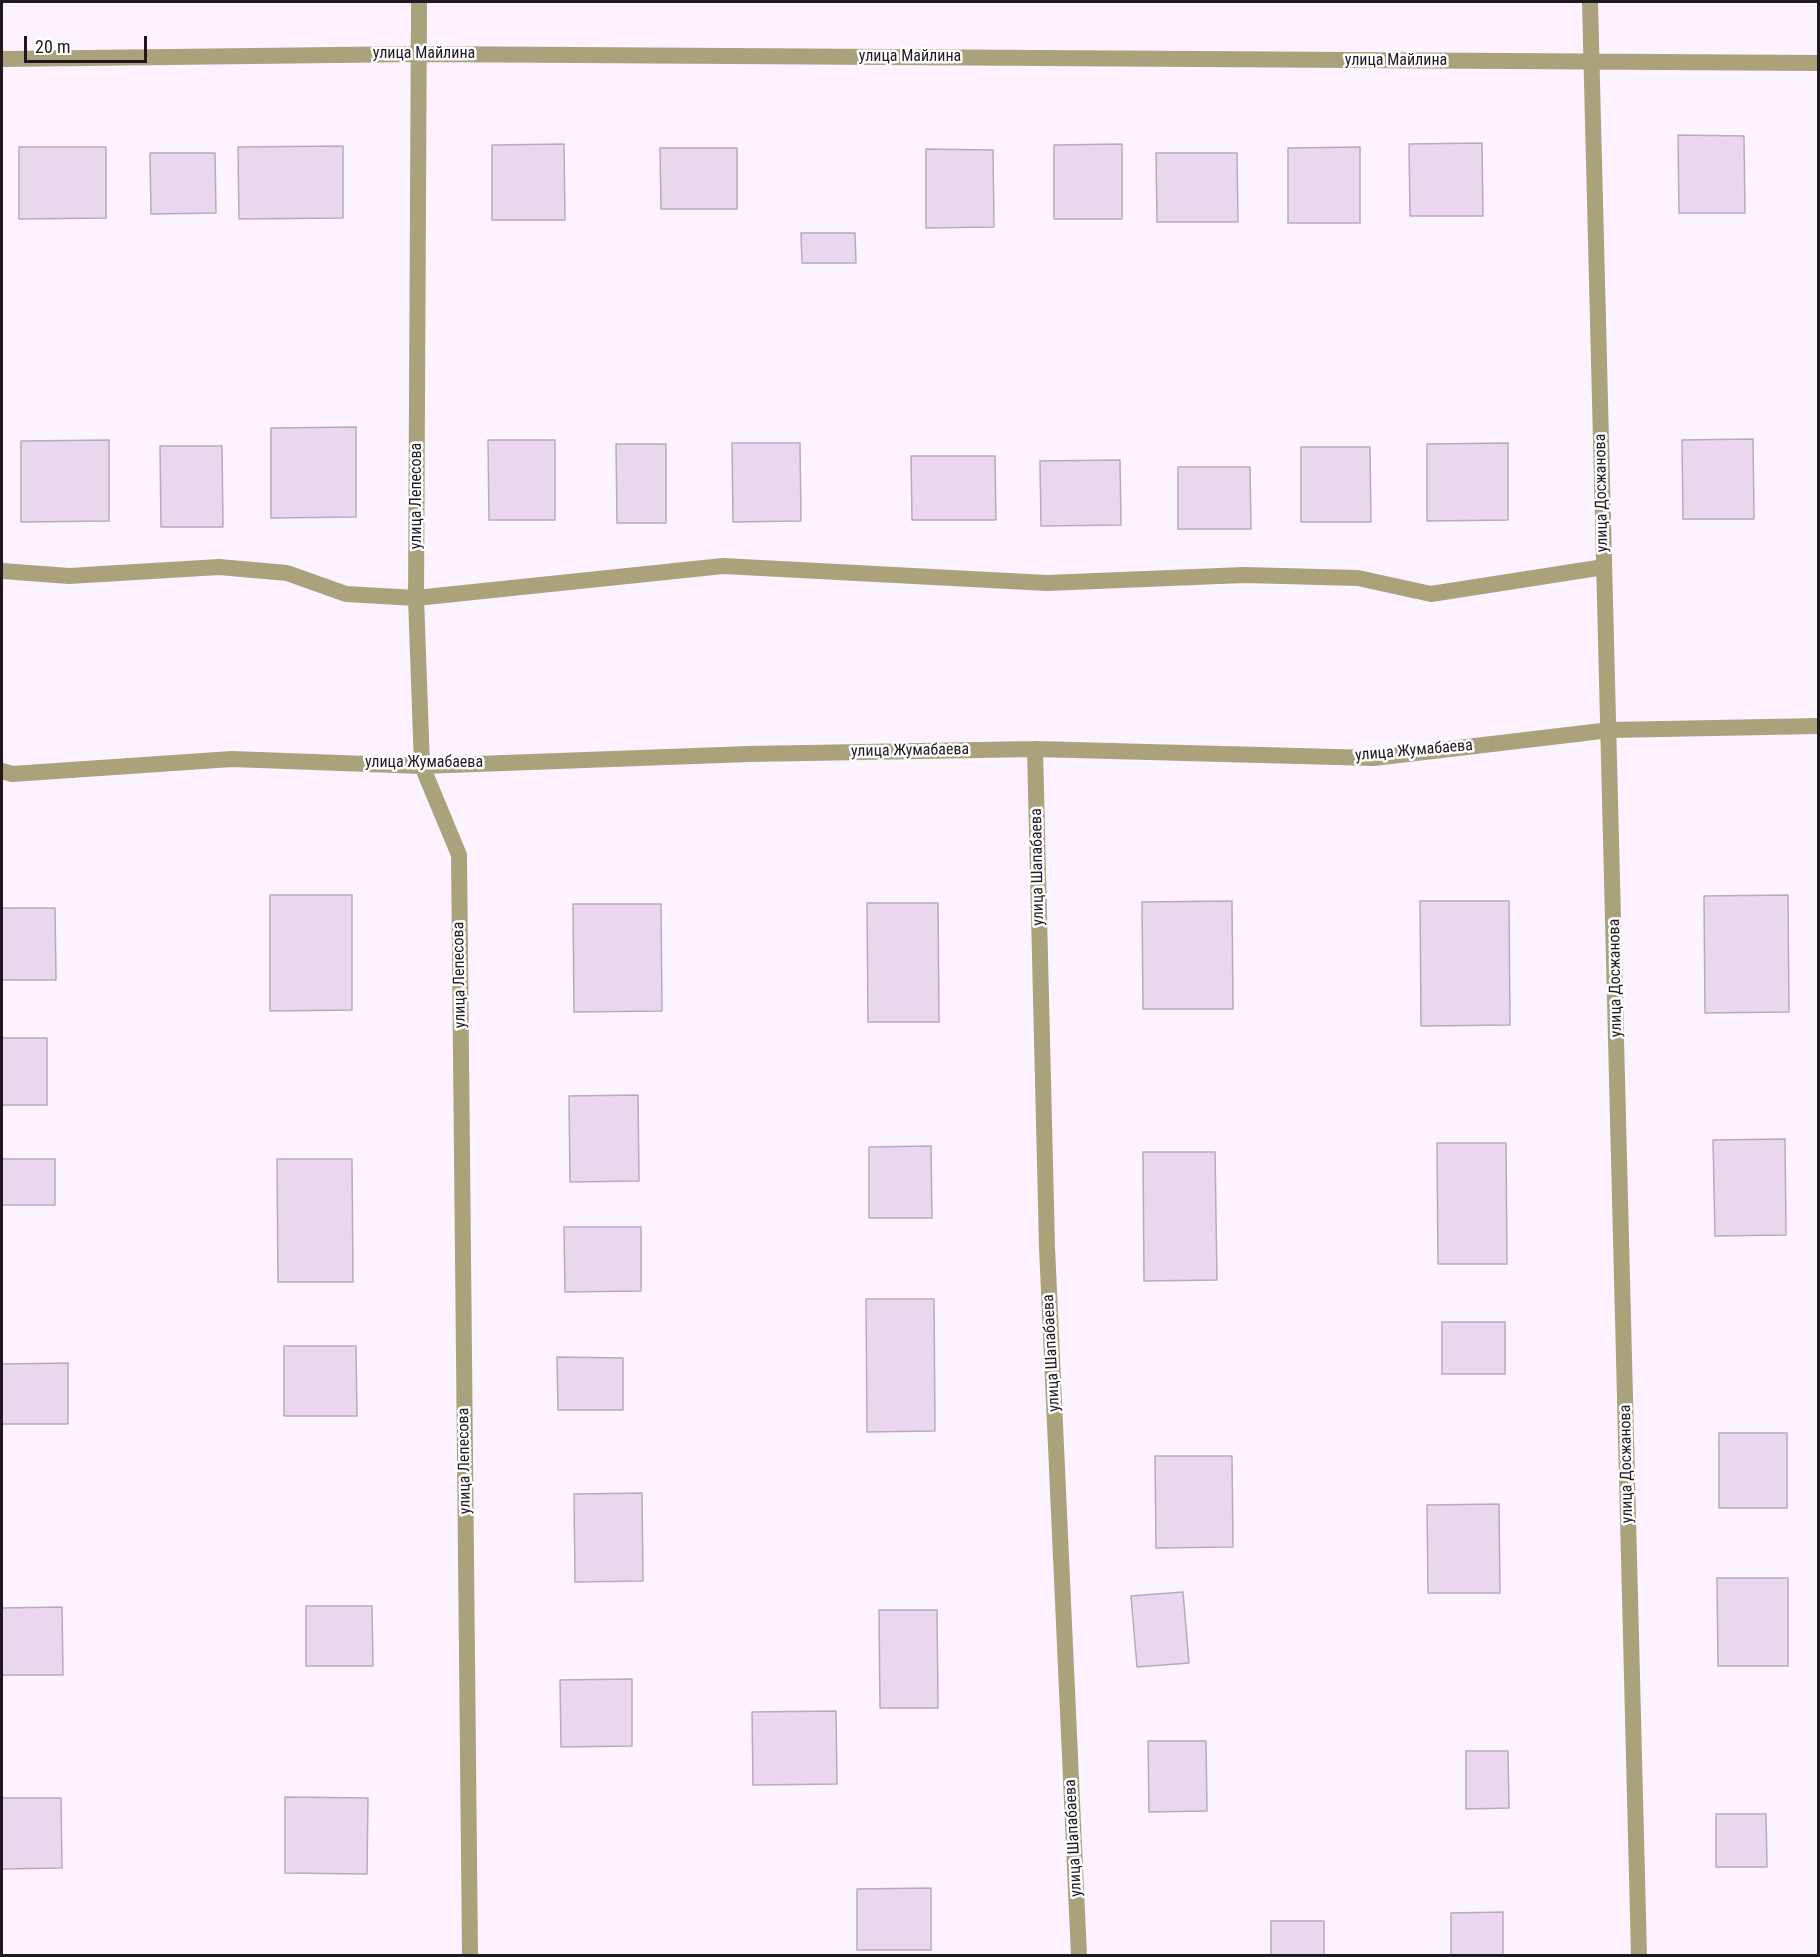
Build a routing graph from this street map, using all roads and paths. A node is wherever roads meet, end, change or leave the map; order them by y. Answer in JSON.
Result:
{"nodes":[{"id":1,"x":419,"y":2,"type":"edge"},
{"id":2,"x":1590,"y":2,"type":"edge"},
{"id":3,"x":419,"y":54,"type":"junction"},
{"id":4,"x":2,"y":59,"type":"edge"},
{"id":5,"x":1591,"y":62,"type":"junction"},
{"id":6,"x":1818,"y":63,"type":"edge"},
{"id":7,"x":1604,"y":567,"type":"junction"},
{"id":8,"x":2,"y":571,"type":"edge"},
{"id":9,"x":416,"y":598,"type":"junction"},
{"id":10,"x":1818,"y":726,"type":"edge"},
{"id":11,"x":1610,"y":730,"type":"junction"},
{"id":12,"x":1035,"y":749,"type":"junction"},
{"id":13,"x":422,"y":766,"type":"junction"},
{"id":14,"x":2,"y":771,"type":"edge"},
{"id":15,"x":470,"y":1956,"type":"edge"},
{"id":16,"x":1079,"y":1956,"type":"edge"},
{"id":17,"x":1639,"y":1956,"type":"edge"}],
"edges":[{"from":1,"to":3,"type":"street","name":"улица Лепесова"},
{"from":2,"to":5,"type":"street","name":"улица Досжанова"},
{"from":3,"to":4,"type":"street","name":"улица Майлина"},
{"from":3,"to":5,"type":"street","name":"улица Майлина"},
{"from":3,"to":9,"type":"street","name":"улица Лепесова"},
{"from":5,"to":6,"type":"street","name":"улица Майлина"},
{"from":5,"to":7,"type":"street","name":"улица Досжанова"},
{"from":7,"to":9,"type":"street"},
{"from":7,"to":11,"type":"street","name":"улица Досжанова"},
{"from":8,"to":9,"type":"street"},
{"from":9,"to":13,"type":"street","name":"улица Лепесова"},
{"from":10,"to":11,"type":"street","name":"улица Жумабаева"},
{"from":11,"to":12,"type":"street","name":"улица Жумабаева"},
{"from":11,"to":17,"type":"street","name":"улица Досжанова"},
{"from":12,"to":13,"type":"street","name":"улица Жумабаева"},
{"from":12,"to":16,"type":"street","name":"улица Шапабаева"},
{"from":13,"to":14,"type":"street","name":"улица Жумабаева"},
{"from":13,"to":15,"type":"street","name":"улица Лепесова"}]}
